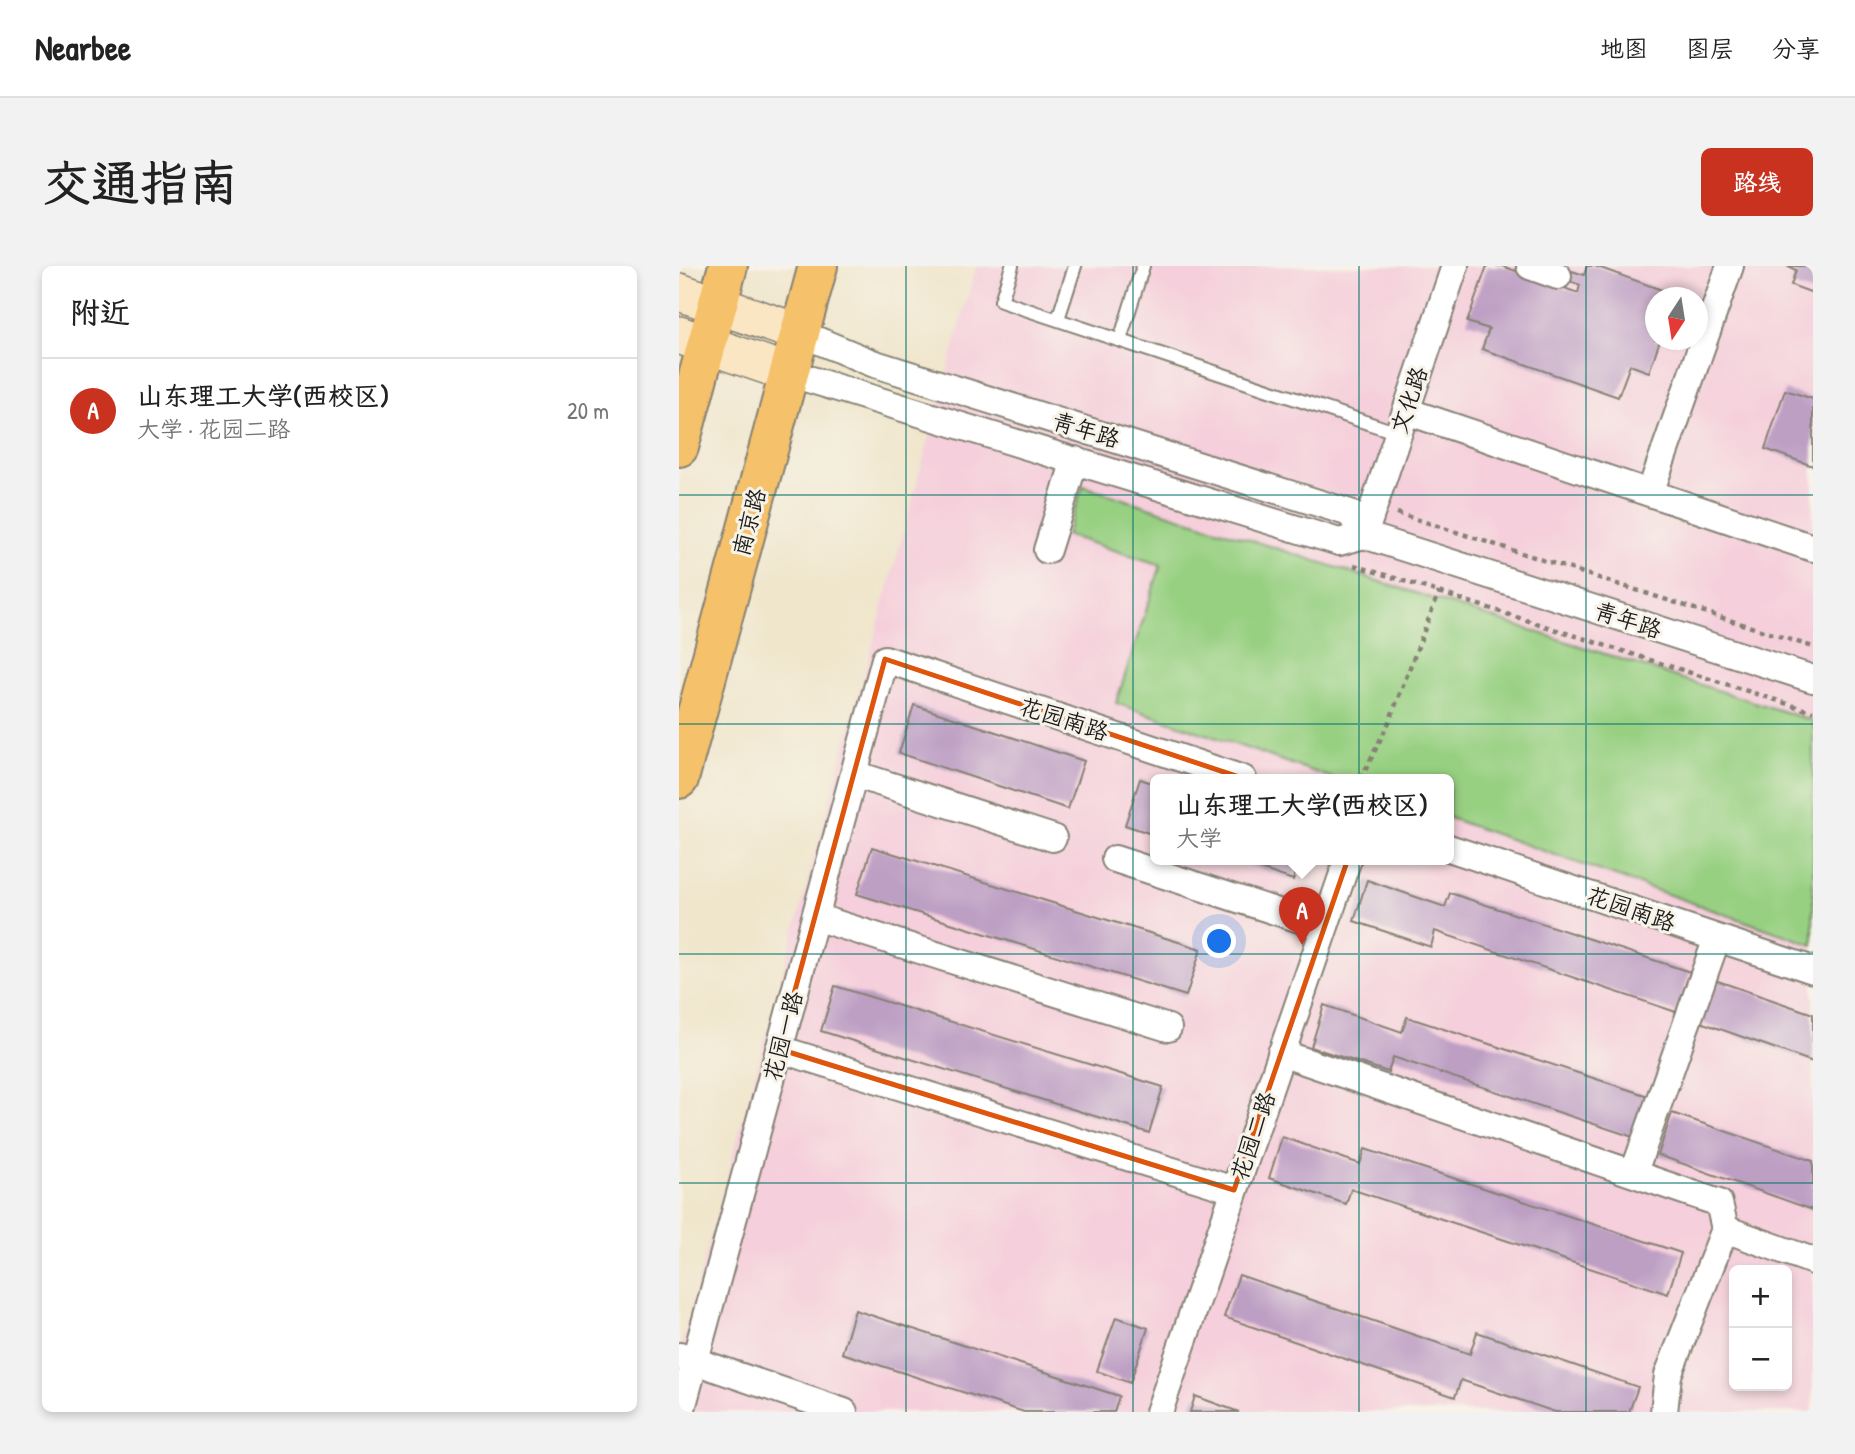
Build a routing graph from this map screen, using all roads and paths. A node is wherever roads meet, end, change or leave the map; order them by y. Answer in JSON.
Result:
{"nodes":[{"id":1,"x":728,"y":266,"type":"edge"},
{"id":2,"x":818,"y":266,"type":"edge"},
{"id":3,"x":1011,"y":266,"type":"edge"},
{"id":4,"x":1075,"y":266,"type":"edge"},
{"id":5,"x":1143,"y":266,"type":"edge"},
{"id":6,"x":1455,"y":266,"type":"edge"},
{"id":7,"x":1530,"y":266,"type":"edge"},
{"id":8,"x":1730,"y":266,"type":"edge"},
{"id":9,"x":1558,"y":276,"type":"dead end"},
{"id":10,"x":679,"y":292,"type":"edge"},
{"id":11,"x":717,"y":305,"type":"junction"},
{"id":12,"x":1058,"y":319,"type":"junction"},
{"id":13,"x":800,"y":333,"type":"junction"},
{"id":14,"x":693,"y":340,"type":"edge"},
{"id":15,"x":1120,"y":340,"type":"junction"},
{"id":16,"x":789,"y":373,"type":"junction"},
{"id":17,"x":1402,"y":422,"type":"junction"},
{"id":18,"x":679,"y":447,"type":"edge"},
{"id":19,"x":1075,"y":460,"type":"junction"},
{"id":20,"x":1650,"y":493,"type":"junction"},
{"id":21,"x":1364,"y":535,"type":"junction"},
{"id":22,"x":1813,"y":548,"type":"edge"},
{"id":23,"x":1047,"y":550,"type":"dead end"},
{"id":24,"x":1439,"y":592,"type":"dead end"},
{"id":25,"x":885,"y":659,"type":"joint"},
{"id":26,"x":1813,"y":679,"type":"edge"},
{"id":27,"x":854,"y":774,"type":"junction"},
{"id":28,"x":1228,"y":774,"type":"edge"},
{"id":29,"x":1363,"y":774,"type":"edge"},
{"id":30,"x":679,"y":779,"type":"edge"},
{"id":31,"x":1053,"y":838,"type":"dead end"},
{"id":32,"x":1454,"y":850,"type":"edge"},
{"id":33,"x":1115,"y":859,"type":"dead end"},
{"id":34,"x":1346,"y":865,"type":"edge"},
{"id":35,"x":815,"y":917,"type":"junction"},
{"id":36,"x":1324,"y":927,"type":"junction"},
{"id":37,"x":1717,"y":938,"type":"junction"},
{"id":38,"x":1813,"y":970,"type":"edge"},
{"id":39,"x":1168,"y":1028,"type":"dead end"},
{"id":40,"x":779,"y":1049,"type":"junction"},
{"id":41,"x":1282,"y":1053,"type":"junction"},
{"id":42,"x":1634,"y":1172,"type":"junction"},
{"id":43,"x":1234,"y":1190,"type":"junction"},
{"id":44,"x":1725,"y":1229,"type":"junction"},
{"id":45,"x":1813,"y":1261,"type":"edge"},
{"id":46,"x":687,"y":1358,"type":"edge"},
{"id":47,"x":681,"y":1412,"type":"edge"},
{"id":48,"x":844,"y":1412,"type":"edge"},
{"id":49,"x":1159,"y":1412,"type":"edge"},
{"id":50,"x":1664,"y":1412,"type":"edge"}],
"edges":[{"from":1,"to":11,"type":"main road"},
{"from":2,"to":13,"type":"main road","name":"南京路"},
{"from":3,"to":12,"type":"lane"},
{"from":4,"to":12,"type":"lane"},
{"from":5,"to":15,"type":"lane"},
{"from":6,"to":17,"type":"street","name":"文化路"},
{"from":7,"to":9,"type":"street"},
{"from":8,"to":20,"type":"street"},
{"from":10,"to":11,"type":"main road"},
{"from":11,"to":13,"type":"main road"},
{"from":11,"to":14,"type":"main road"},
{"from":12,"to":15,"type":"lane"},
{"from":13,"to":16,"type":"main road","name":"南京路"},
{"from":13,"to":21,"type":"street","name":"青年路"},
{"from":14,"to":16,"type":"main road"},
{"from":14,"to":18,"type":"main road"},
{"from":15,"to":17,"type":"lane"},
{"from":16,"to":19,"type":"street","name":"青年路"},
{"from":16,"to":30,"type":"main road","name":"南京路"},
{"from":17,"to":20,"type":"street"},
{"from":17,"to":21,"type":"street","name":"文化路"},
{"from":19,"to":21,"type":"street","name":"青年路"},
{"from":19,"to":23,"type":"street"},
{"from":20,"to":22,"type":"street"},
{"from":21,"to":26,"type":"street","name":"青年路"},
{"from":24,"to":29,"type":"path"},
{"from":25,"to":27,"type":"street","name":"花园一路"},
{"from":25,"to":28,"type":"street","name":"花园南路"},
{"from":27,"to":31,"type":"street"},
{"from":27,"to":35,"type":"street","name":"花园一路"},
{"from":32,"to":37,"type":"street","name":"花园南路"},
{"from":33,"to":36,"type":"street"},
{"from":34,"to":36,"type":"street","name":"花园二路"},
{"from":35,"to":39,"type":"street"},
{"from":35,"to":40,"type":"street","name":"花园一路"},
{"from":36,"to":41,"type":"street","name":"花园二路"},
{"from":37,"to":38,"type":"street","name":"花园南路"},
{"from":37,"to":42,"type":"street"},
{"from":40,"to":43,"type":"street"},
{"from":40,"to":46,"type":"street","name":"花园一路"},
{"from":41,"to":42,"type":"street"},
{"from":41,"to":43,"type":"street","name":"花园二路"},
{"from":42,"to":44,"type":"street"},
{"from":43,"to":49,"type":"street","name":"花园二路"},
{"from":44,"to":45,"type":"street"},
{"from":44,"to":50,"type":"street"},
{"from":46,"to":47,"type":"street","name":"花园一路"},
{"from":46,"to":48,"type":"street"}]}
